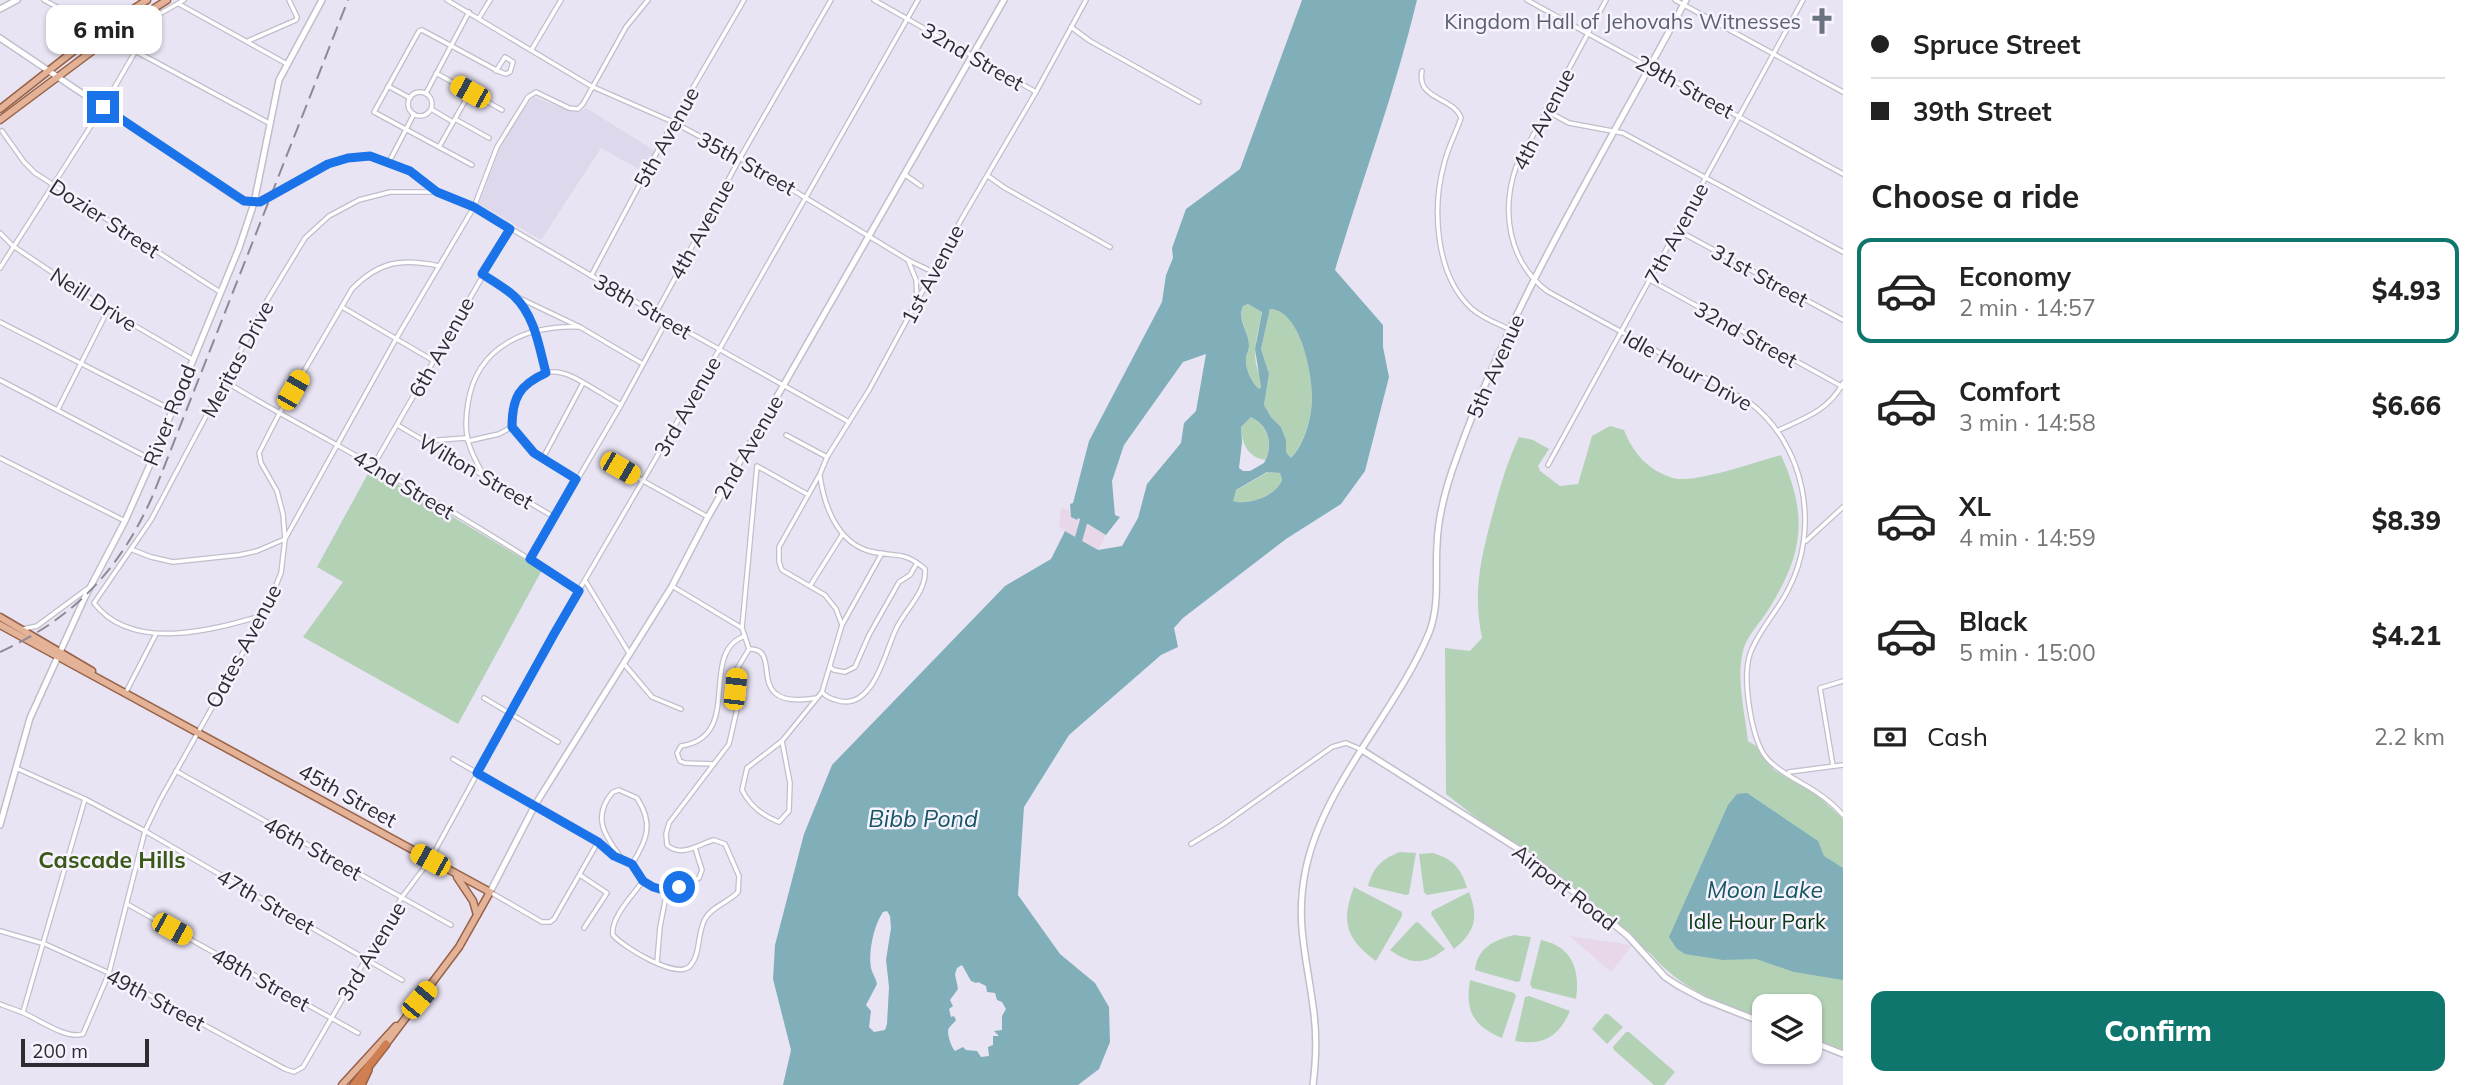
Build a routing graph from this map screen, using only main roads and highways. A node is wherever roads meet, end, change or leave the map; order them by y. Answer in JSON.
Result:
{"nodes":[{"id":1,"x":147,"y":0,"type":"edge"},
{"id":2,"x":167,"y":0,"type":"edge"},
{"id":3,"x":0,"y":109,"type":"edge"},
{"id":4,"x":0,"y":120,"type":"edge"},
{"id":5,"x":0,"y":617,"type":"edge"},
{"id":6,"x":0,"y":625,"type":"edge"},
{"id":7,"x":59,"y":654,"type":"junction"},
{"id":8,"x":456,"y":875,"type":"junction"},
{"id":9,"x":460,"y":882,"type":"junction"},
{"id":10,"x":482,"y":906,"type":"junction"},
{"id":11,"x":477,"y":915,"type":"junction"},
{"id":12,"x":407,"y":1015,"type":"junction"},
{"id":13,"x":386,"y":1044,"type":"junction"},
{"id":14,"x":342,"y":1085,"type":"edge"},
{"id":15,"x":354,"y":1085,"type":"edge"},
{"id":16,"x":361,"y":1085,"type":"edge"}],
"edges":[{"from":1,"to":3,"type":"main road"},
{"from":2,"to":4,"type":"main road"},
{"from":5,"to":7,"type":"main road","name":"45th Street"},
{"from":6,"to":7,"type":"main road","name":"45th Street"},
{"from":7,"to":8,"type":"main road","name":"45th Street"},
{"from":8,"to":9,"type":"main road"},
{"from":8,"to":10,"type":"main road","name":"45th Street"},
{"from":9,"to":10,"type":"main road"},
{"from":9,"to":11,"type":"main road"},
{"from":10,"to":11,"type":"main road"},
{"from":11,"to":12,"type":"main road"},
{"from":12,"to":13,"type":"main road"},
{"from":12,"to":14,"type":"main road"},
{"from":13,"to":15,"type":"highway"},
{"from":13,"to":16,"type":"highway"}]}
